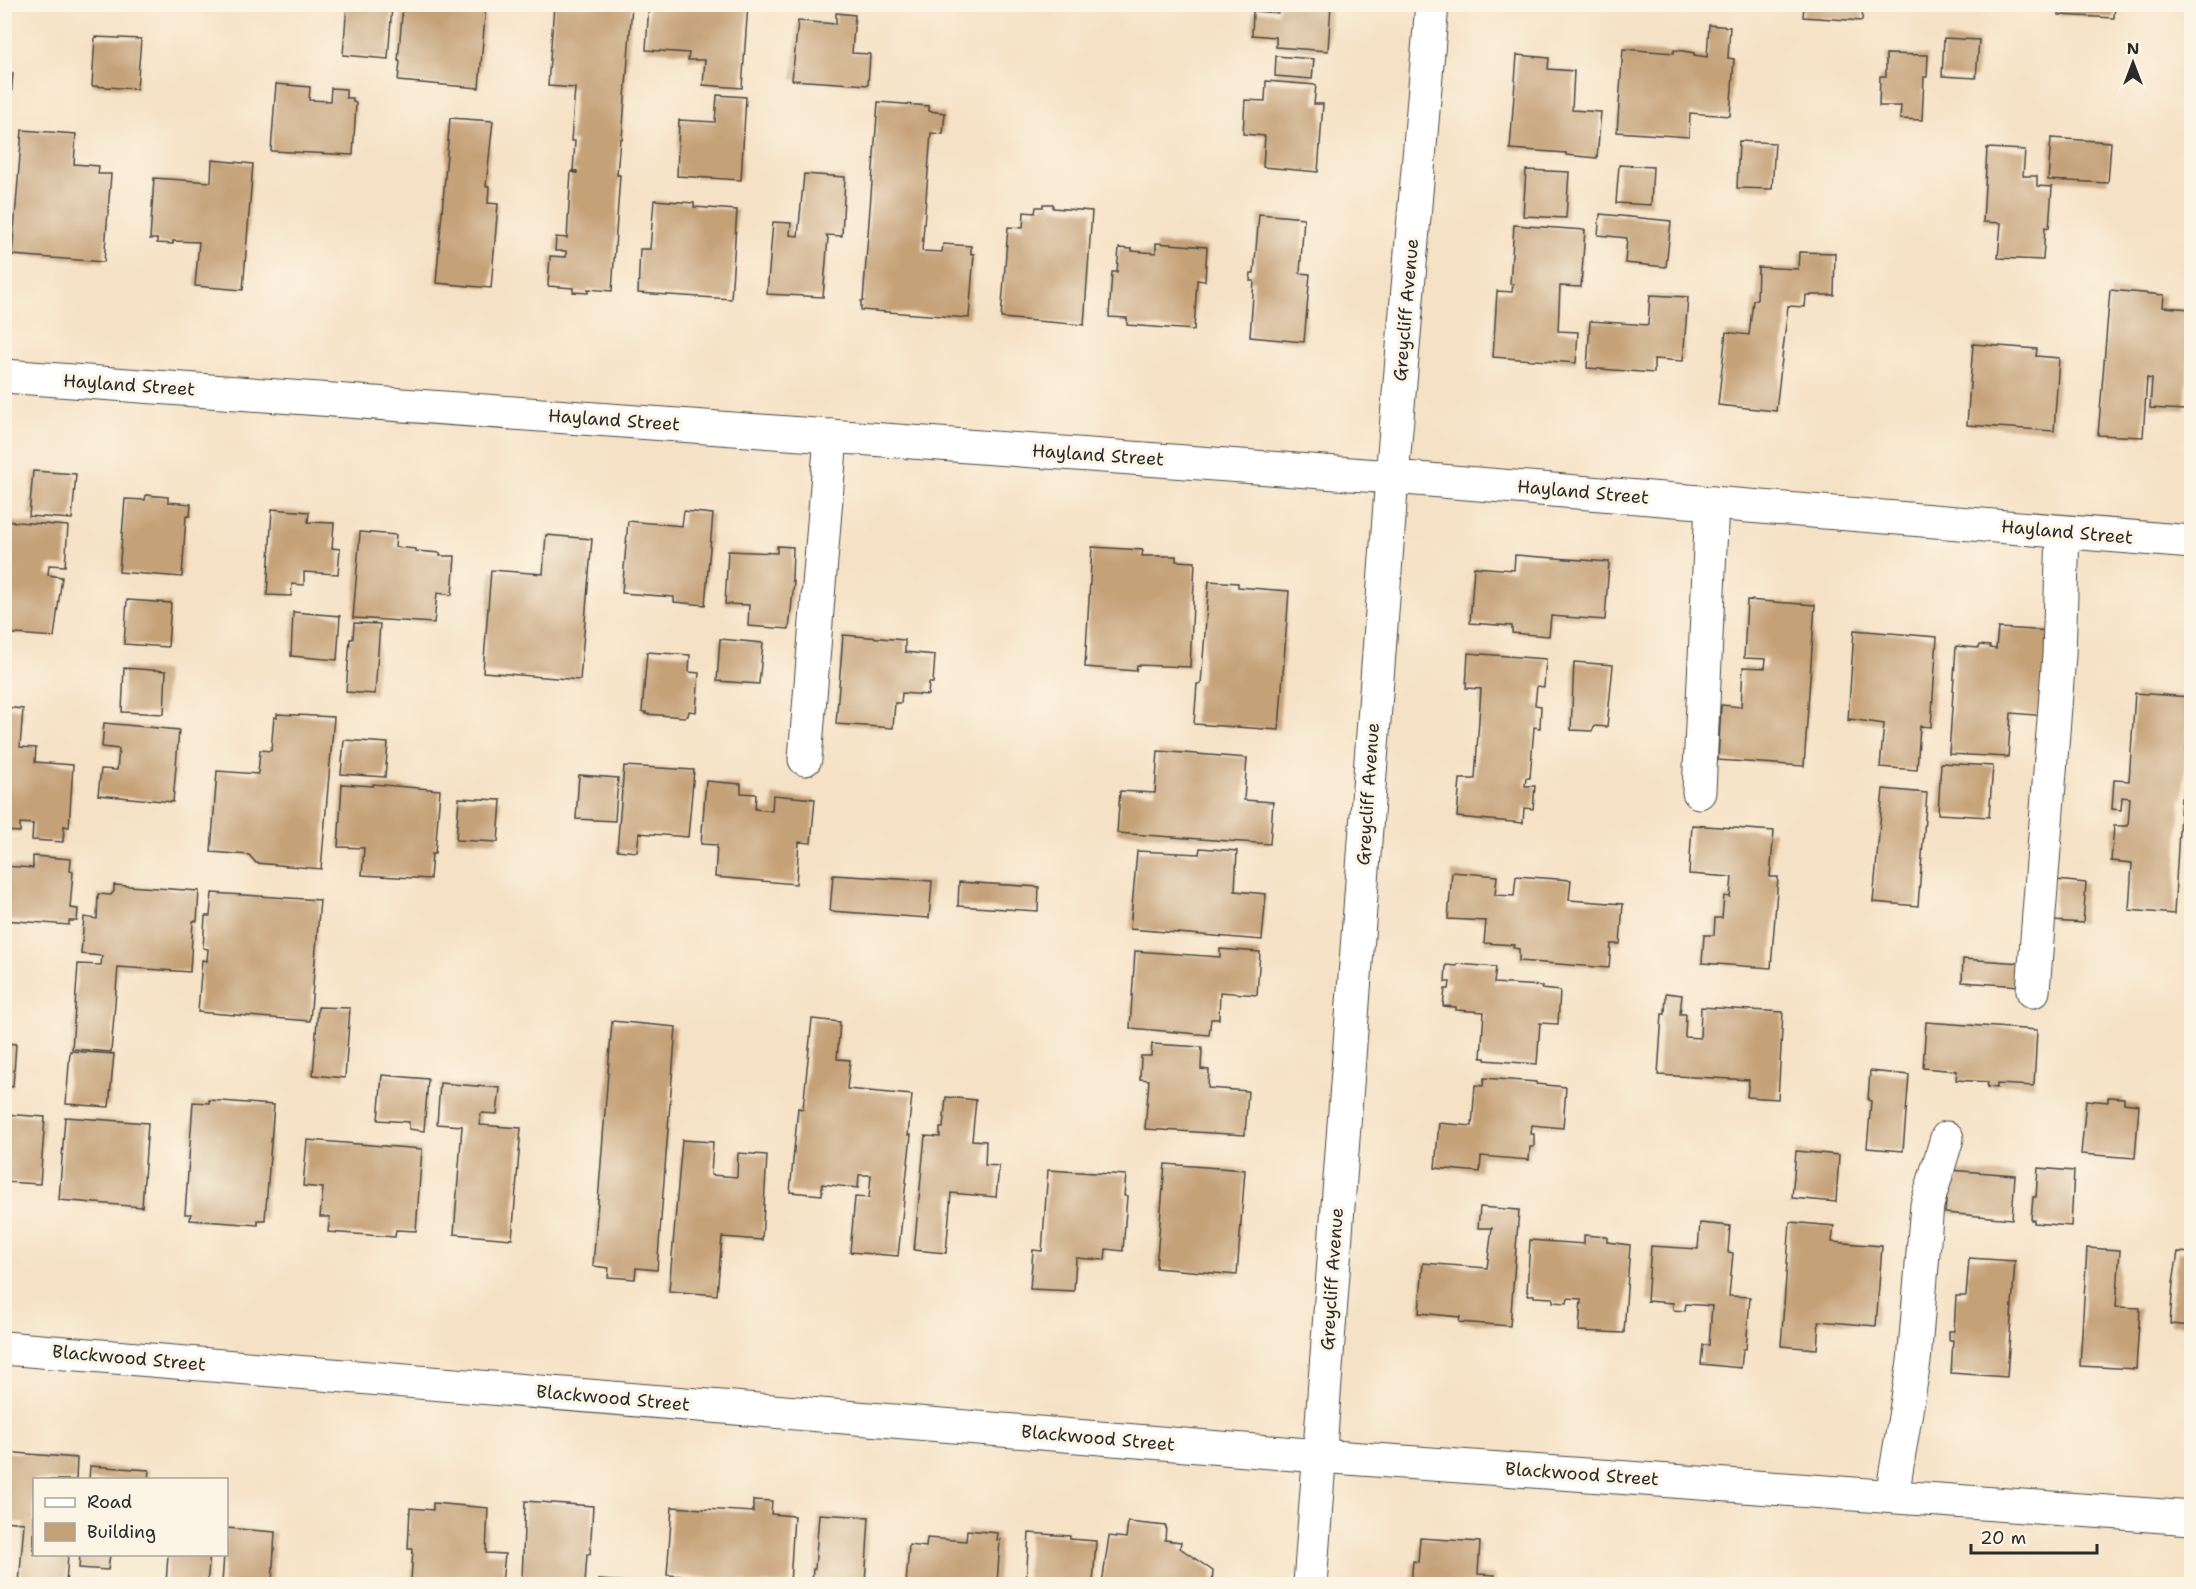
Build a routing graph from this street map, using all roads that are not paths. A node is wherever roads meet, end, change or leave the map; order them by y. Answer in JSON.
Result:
{"nodes":[{"id":1,"x":1432,"y":4,"type":"edge"},
{"id":2,"x":4,"y":376,"type":"edge"},
{"id":3,"x":831,"y":436,"type":"junction"},
{"id":4,"x":1392,"y":477,"type":"junction"},
{"id":5,"x":1712,"y":503,"type":"junction"},
{"id":6,"x":2063,"y":532,"type":"junction"},
{"id":7,"x":2192,"y":542,"type":"edge"},
{"id":8,"x":805,"y":759,"type":"dead end"},
{"id":9,"x":1699,"y":792,"type":"dead end"},
{"id":10,"x":2033,"y":991,"type":"dead end"},
{"id":11,"x":1947,"y":1138,"type":"dead end"},
{"id":12,"x":4,"y":1348,"type":"edge"},
{"id":13,"x":1319,"y":1456,"type":"junction"},
{"id":14,"x":1892,"y":1496,"type":"junction"},
{"id":15,"x":2192,"y":1518,"type":"edge"},
{"id":16,"x":1310,"y":1584,"type":"edge"}],
"edges":[{"from":1,"to":4,"type":"street","name":"Greycliff Avenue"},
{"from":2,"to":3,"type":"street","name":"Hayland Street"},
{"from":3,"to":4,"type":"street","name":"Hayland Street"},
{"from":3,"to":8,"type":"street"},
{"from":4,"to":5,"type":"street","name":"Hayland Street"},
{"from":4,"to":13,"type":"street","name":"Greycliff Avenue"},
{"from":5,"to":6,"type":"street","name":"Hayland Street"},
{"from":5,"to":9,"type":"street"},
{"from":6,"to":7,"type":"street","name":"Hayland Street"},
{"from":6,"to":10,"type":"street"},
{"from":11,"to":14,"type":"street"},
{"from":12,"to":13,"type":"street","name":"Blackwood Street"},
{"from":13,"to":14,"type":"street","name":"Blackwood Street"},
{"from":13,"to":16,"type":"street","name":"Greycliff Avenue"},
{"from":14,"to":15,"type":"street","name":"Blackwood Street"}]}
